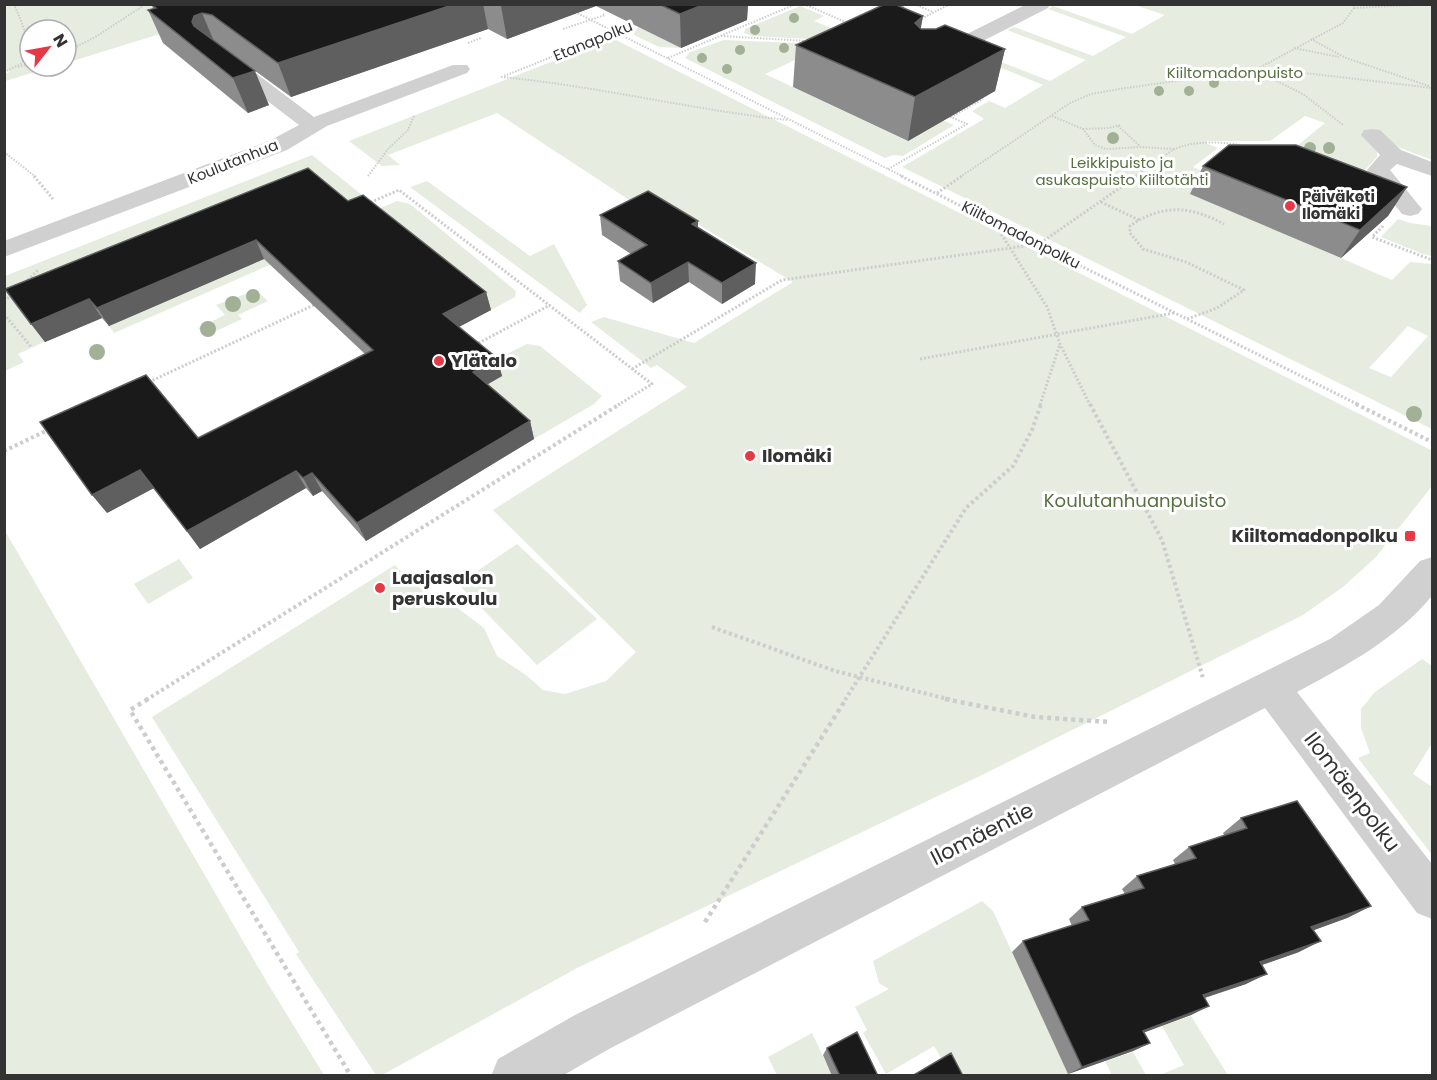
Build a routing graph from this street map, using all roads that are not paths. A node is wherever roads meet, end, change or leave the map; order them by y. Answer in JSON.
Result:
{"nodes":[{"id":1,"x":1041,"y":4,"type":"edge"},
{"id":2,"x":217,"y":54,"type":"edge"},
{"id":3,"x":921,"y":64,"type":"edge"},
{"id":4,"x":460,"y":69,"type":"dead end"},
{"id":5,"x":313,"y":126,"type":"junction"},
{"id":6,"x":1372,"y":135,"type":"dead end"},
{"id":7,"x":1394,"y":155,"type":"junction"},
{"id":8,"x":1432,"y":169,"type":"edge"},
{"id":9,"x":1410,"y":209,"type":"dead end"},
{"id":10,"x":4,"y":250,"type":"edge"},
{"id":11,"x":1432,"y":571,"type":"edge"},
{"id":12,"x":1271,"y":687,"type":"junction"},
{"id":13,"x":1432,"y":898,"type":"edge"},
{"id":14,"x":515,"y":1076,"type":"edge"}],
"edges":[{"from":1,"to":3,"type":"street"},
{"from":2,"to":5,"type":"street"},
{"from":4,"to":5,"type":"street","name":"Koulutanhua"},
{"from":5,"to":10,"type":"street","name":"Koulutanhua"},
{"from":6,"to":7,"type":"street"},
{"from":7,"to":8,"type":"street"},
{"from":7,"to":9,"type":"street"},
{"from":11,"to":12,"type":"street","name":"Ilomäentie"},
{"from":12,"to":13,"type":"street","name":"Ilomäenpolku"},
{"from":12,"to":14,"type":"street","name":"Ilomäentie"}]}
